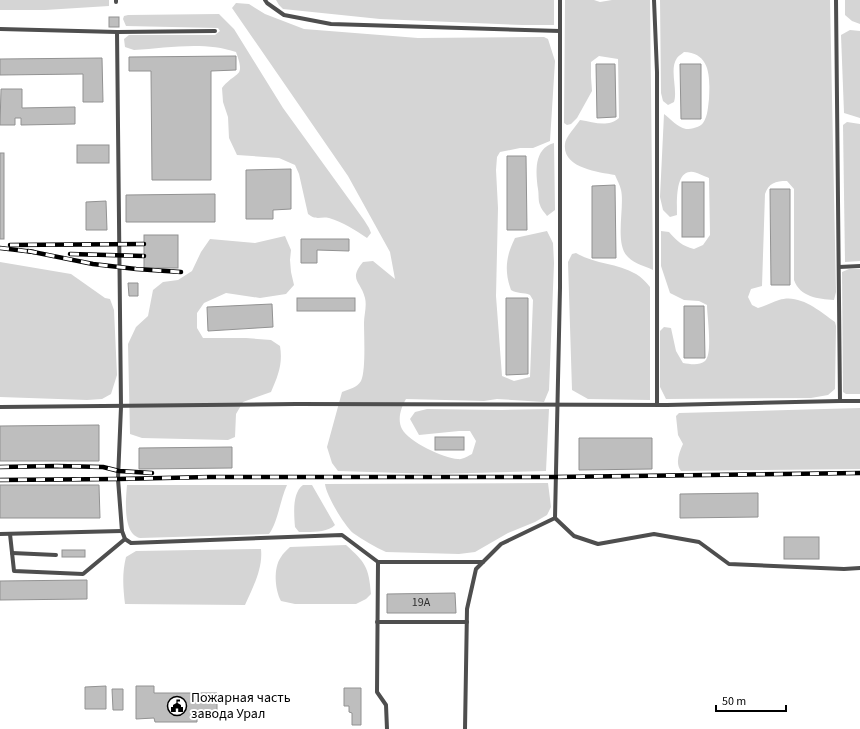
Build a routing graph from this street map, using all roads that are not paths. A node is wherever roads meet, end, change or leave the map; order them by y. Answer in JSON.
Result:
{"nodes":[{"id":1,"x":265,"y":0,"type":"edge"},
{"id":2,"x":560,"y":0,"type":"edge"},
{"id":3,"x":654,"y":0,"type":"edge"},
{"id":4,"x":836,"y":0,"type":"edge"},
{"id":5,"x":0,"y":29,"type":"edge"},
{"id":6,"x":215,"y":31,"type":"dead end"},
{"id":7,"x":560,"y":31,"type":"junction"},
{"id":8,"x":116,"y":32,"type":"junction"},
{"id":9,"x":839,"y":266,"type":"junction"},
{"id":10,"x":860,"y":266,"type":"edge"},
{"id":11,"x":840,"y":401,"type":"junction"},
{"id":12,"x":860,"y":401,"type":"edge"},
{"id":13,"x":558,"y":405,"type":"junction"},
{"id":14,"x":657,"y":405,"type":"junction"},
{"id":15,"x":0,"y":407,"type":"edge"},
{"id":16,"x":120,"y":407,"type":"junction"},
{"id":17,"x":555,"y":518,"type":"junction"},
{"id":18,"x":122,"y":532,"type":"junction"},
{"id":19,"x":0,"y":534,"type":"edge"},
{"id":20,"x":10,"y":534,"type":"junction"},
{"id":21,"x":125,"y":539,"type":"junction"},
{"id":22,"x":12,"y":553,"type":"junction"},
{"id":23,"x":56,"y":555,"type":"dead end"},
{"id":24,"x":378,"y":562,"type":"junction"},
{"id":25,"x":483,"y":562,"type":"junction"},
{"id":26,"x":860,"y":568,"type":"edge"},
{"id":27,"x":377,"y":622,"type":"junction"},
{"id":28,"x":467,"y":622,"type":"junction"},
{"id":29,"x":387,"y":729,"type":"edge"},
{"id":30,"x":465,"y":729,"type":"edge"}],
"edges":[{"from":1,"to":7,"type":"lane"},
{"from":2,"to":7,"type":"lane"},
{"from":3,"to":14,"type":"lane"},
{"from":4,"to":9,"type":"lane"},
{"from":5,"to":8,"type":"lane"},
{"from":6,"to":8,"type":"lane"},
{"from":7,"to":13,"type":"lane"},
{"from":8,"to":16,"type":"lane"},
{"from":9,"to":10,"type":"lane"},
{"from":9,"to":11,"type":"lane"},
{"from":11,"to":12,"type":"lane"},
{"from":11,"to":14,"type":"lane"},
{"from":13,"to":14,"type":"lane"},
{"from":13,"to":16,"type":"lane"},
{"from":13,"to":17,"type":"lane"},
{"from":15,"to":16,"type":"lane"},
{"from":16,"to":18,"type":"lane"},
{"from":17,"to":25,"type":"lane"},
{"from":17,"to":26,"type":"lane"},
{"from":18,"to":20,"type":"lane"},
{"from":18,"to":21,"type":"lane"},
{"from":19,"to":20,"type":"lane"},
{"from":20,"to":22,"type":"lane"},
{"from":21,"to":22,"type":"lane"},
{"from":21,"to":24,"type":"lane"},
{"from":22,"to":23,"type":"lane"},
{"from":24,"to":25,"type":"lane"},
{"from":24,"to":27,"type":"lane"},
{"from":25,"to":28,"type":"lane"},
{"from":27,"to":28,"type":"lane"},
{"from":27,"to":29,"type":"lane"},
{"from":28,"to":30,"type":"lane"}]}
